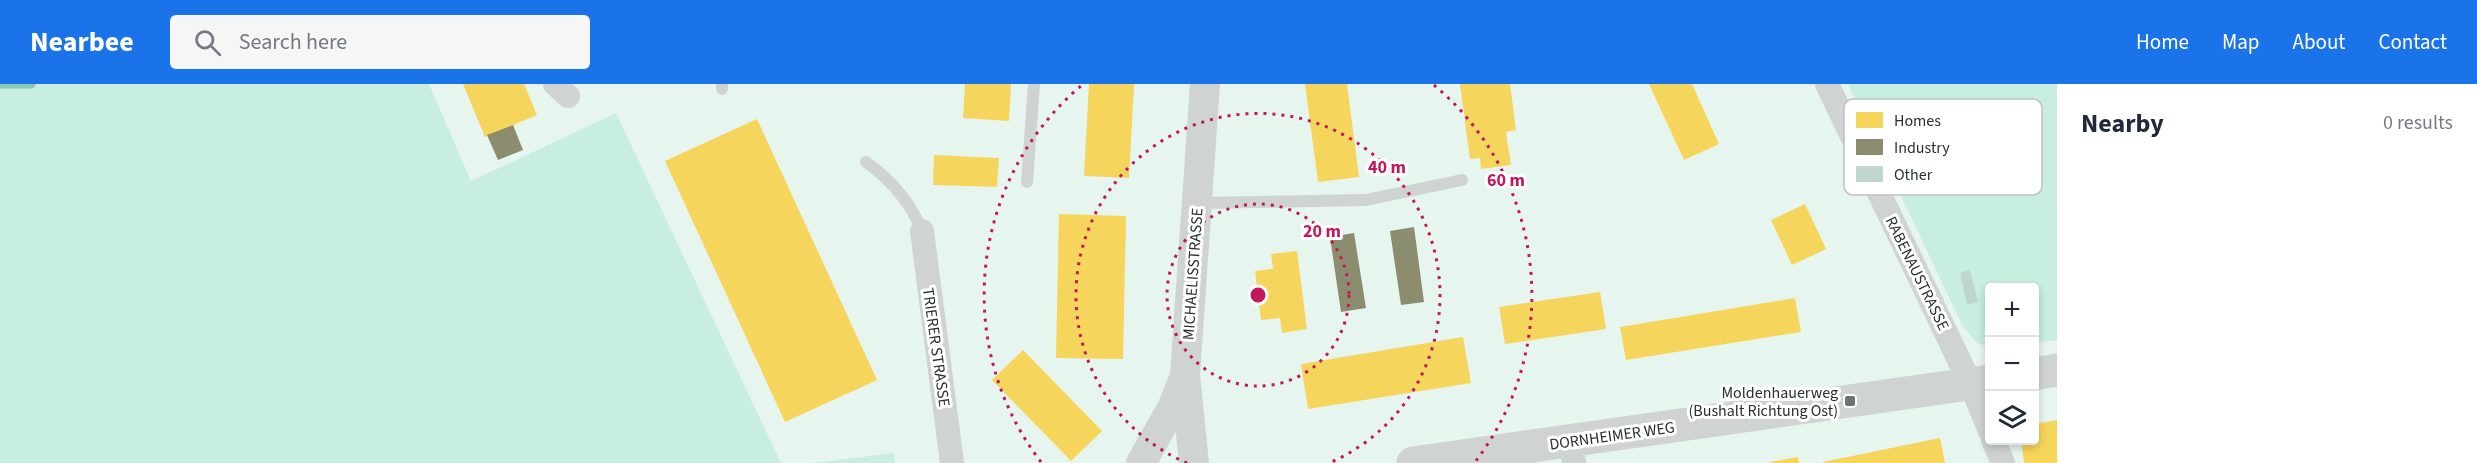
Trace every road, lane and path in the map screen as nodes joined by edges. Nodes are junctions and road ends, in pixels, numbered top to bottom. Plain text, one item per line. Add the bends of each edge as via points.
1 (1034, 84) edge
2 (1205, 84) edge
3 (1827, 84) edge
4 (1844, 117) edge
5 (866, 162) dead end
6 (1462, 180) dead end
7 (1027, 182) dead end
8 (1884, 195) edge
9 (1197, 203) junction
10 (922, 231) joint
11 (2057, 370) edge
12 (2039, 373) edge
13 (1185, 375) junction
14 (1980, 382) edge
15 (1985, 409) edge
16 (1996, 445) edge
17 (1572, 452) edge
18 (952, 463) edge
19 (1141, 463) edge
20 (1194, 463) edge
21 (1413, 463) edge
22 (2003, 463) edge

1 - 7 lane
2 - 9 street, MICHAELISSTRASSE
3 - 4 street, RABENAUSTRASSE
5 - 10 lane via 913,208
6 - 9 lane via 1366,200
8 - 14 street, RABENAUSTRASSE
9 - 13 street, MICHAELISSTRASSE
10 - 18 street, TRIERER STRASSE
11 - 12 main road
13 - 19 street via 1173,408
13 - 20 street, MICHAELISSTRASSE
14 - 15 street, RABENAUSTRASSE
14 - 17 main road, DORNHEIMER WEG
16 - 22 street
17 - 21 main road, DORNHEIMER WEG

